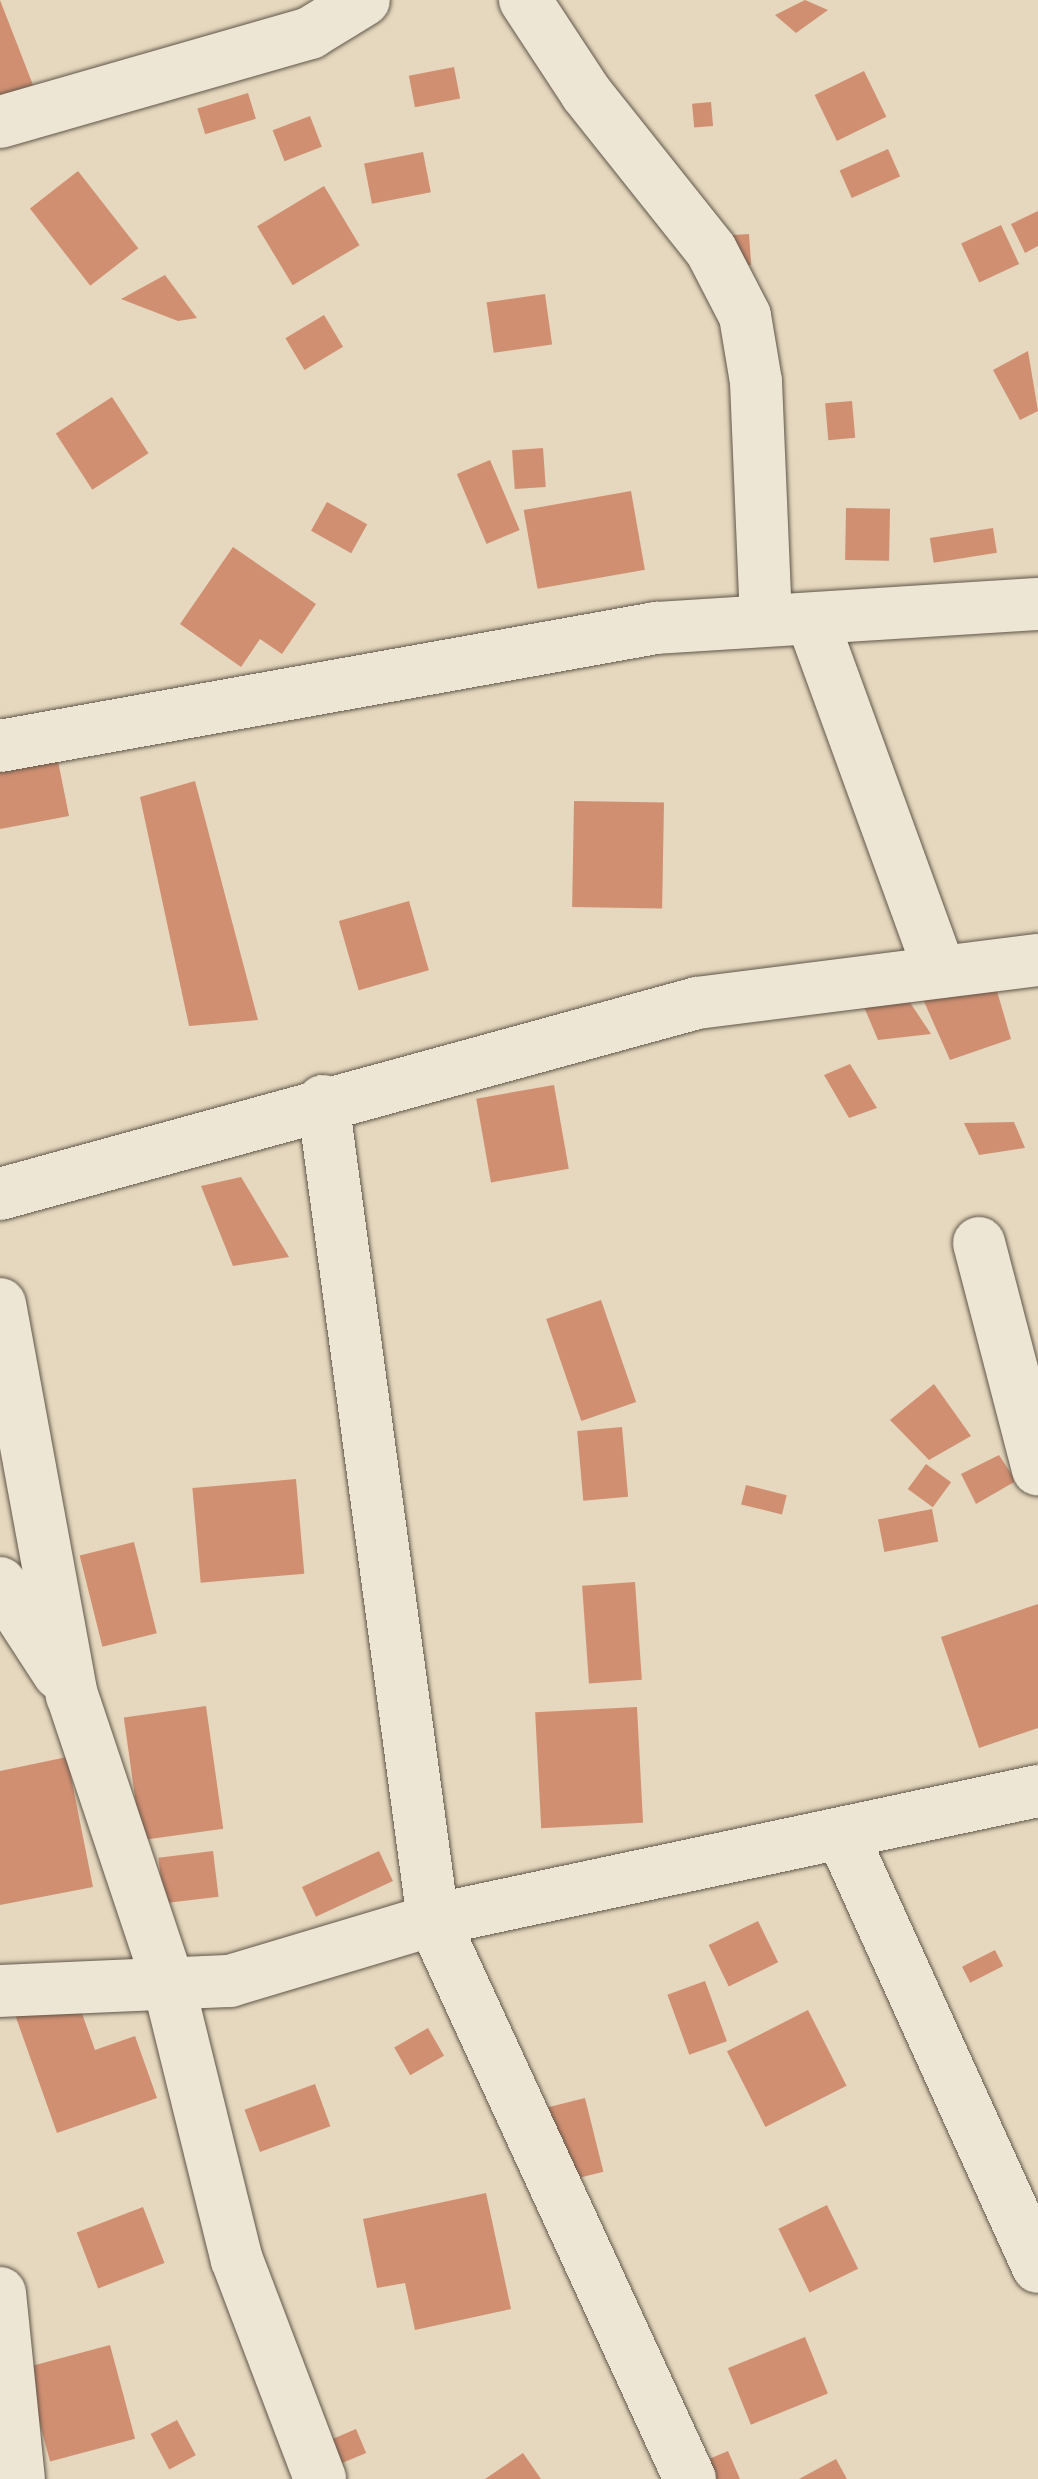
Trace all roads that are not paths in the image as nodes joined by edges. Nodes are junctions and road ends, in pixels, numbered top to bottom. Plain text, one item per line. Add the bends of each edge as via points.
1 (364, 0) edge
2 (526, 0) edge
3 (0, 122) edge
4 (1038, 604) edge
5 (789, 619) junction
6 (0, 746) edge
7 (1038, 960) edge
8 (940, 968) junction
9 (322, 1101) junction
10 (0, 1194) edge
11 (979, 1243) dead end
12 (0, 1304) edge
13 (1038, 1470) edge
14 (0, 1583) edge
15 (72, 1695) junction
16 (1038, 1792) edge
17 (842, 1836) junction
18 (433, 1920) junction
19 (168, 1982) junction
20 (0, 1991) edge
21 (1038, 2267) edge
22 (0, 2294) edge
23 (18, 2479) edge
24 (320, 2479) edge
25 (690, 2479) edge

1 - 3 street via 310,33
2 - 5 street via 586,94 711,250 744,316
4 - 5 street
5 - 6 street via 656,628
5 - 8 street
7 - 8 street
8 - 9 street via 697,1003
9 - 10 street
9 - 18 street
11 - 13 street
12 - 15 street
14 - 15 street
15 - 19 street
16 - 17 street
17 - 18 street
17 - 21 street
18 - 19 street via 230,1981
18 - 25 street
19 - 20 street
19 - 24 street via 237,2260
22 - 23 street

